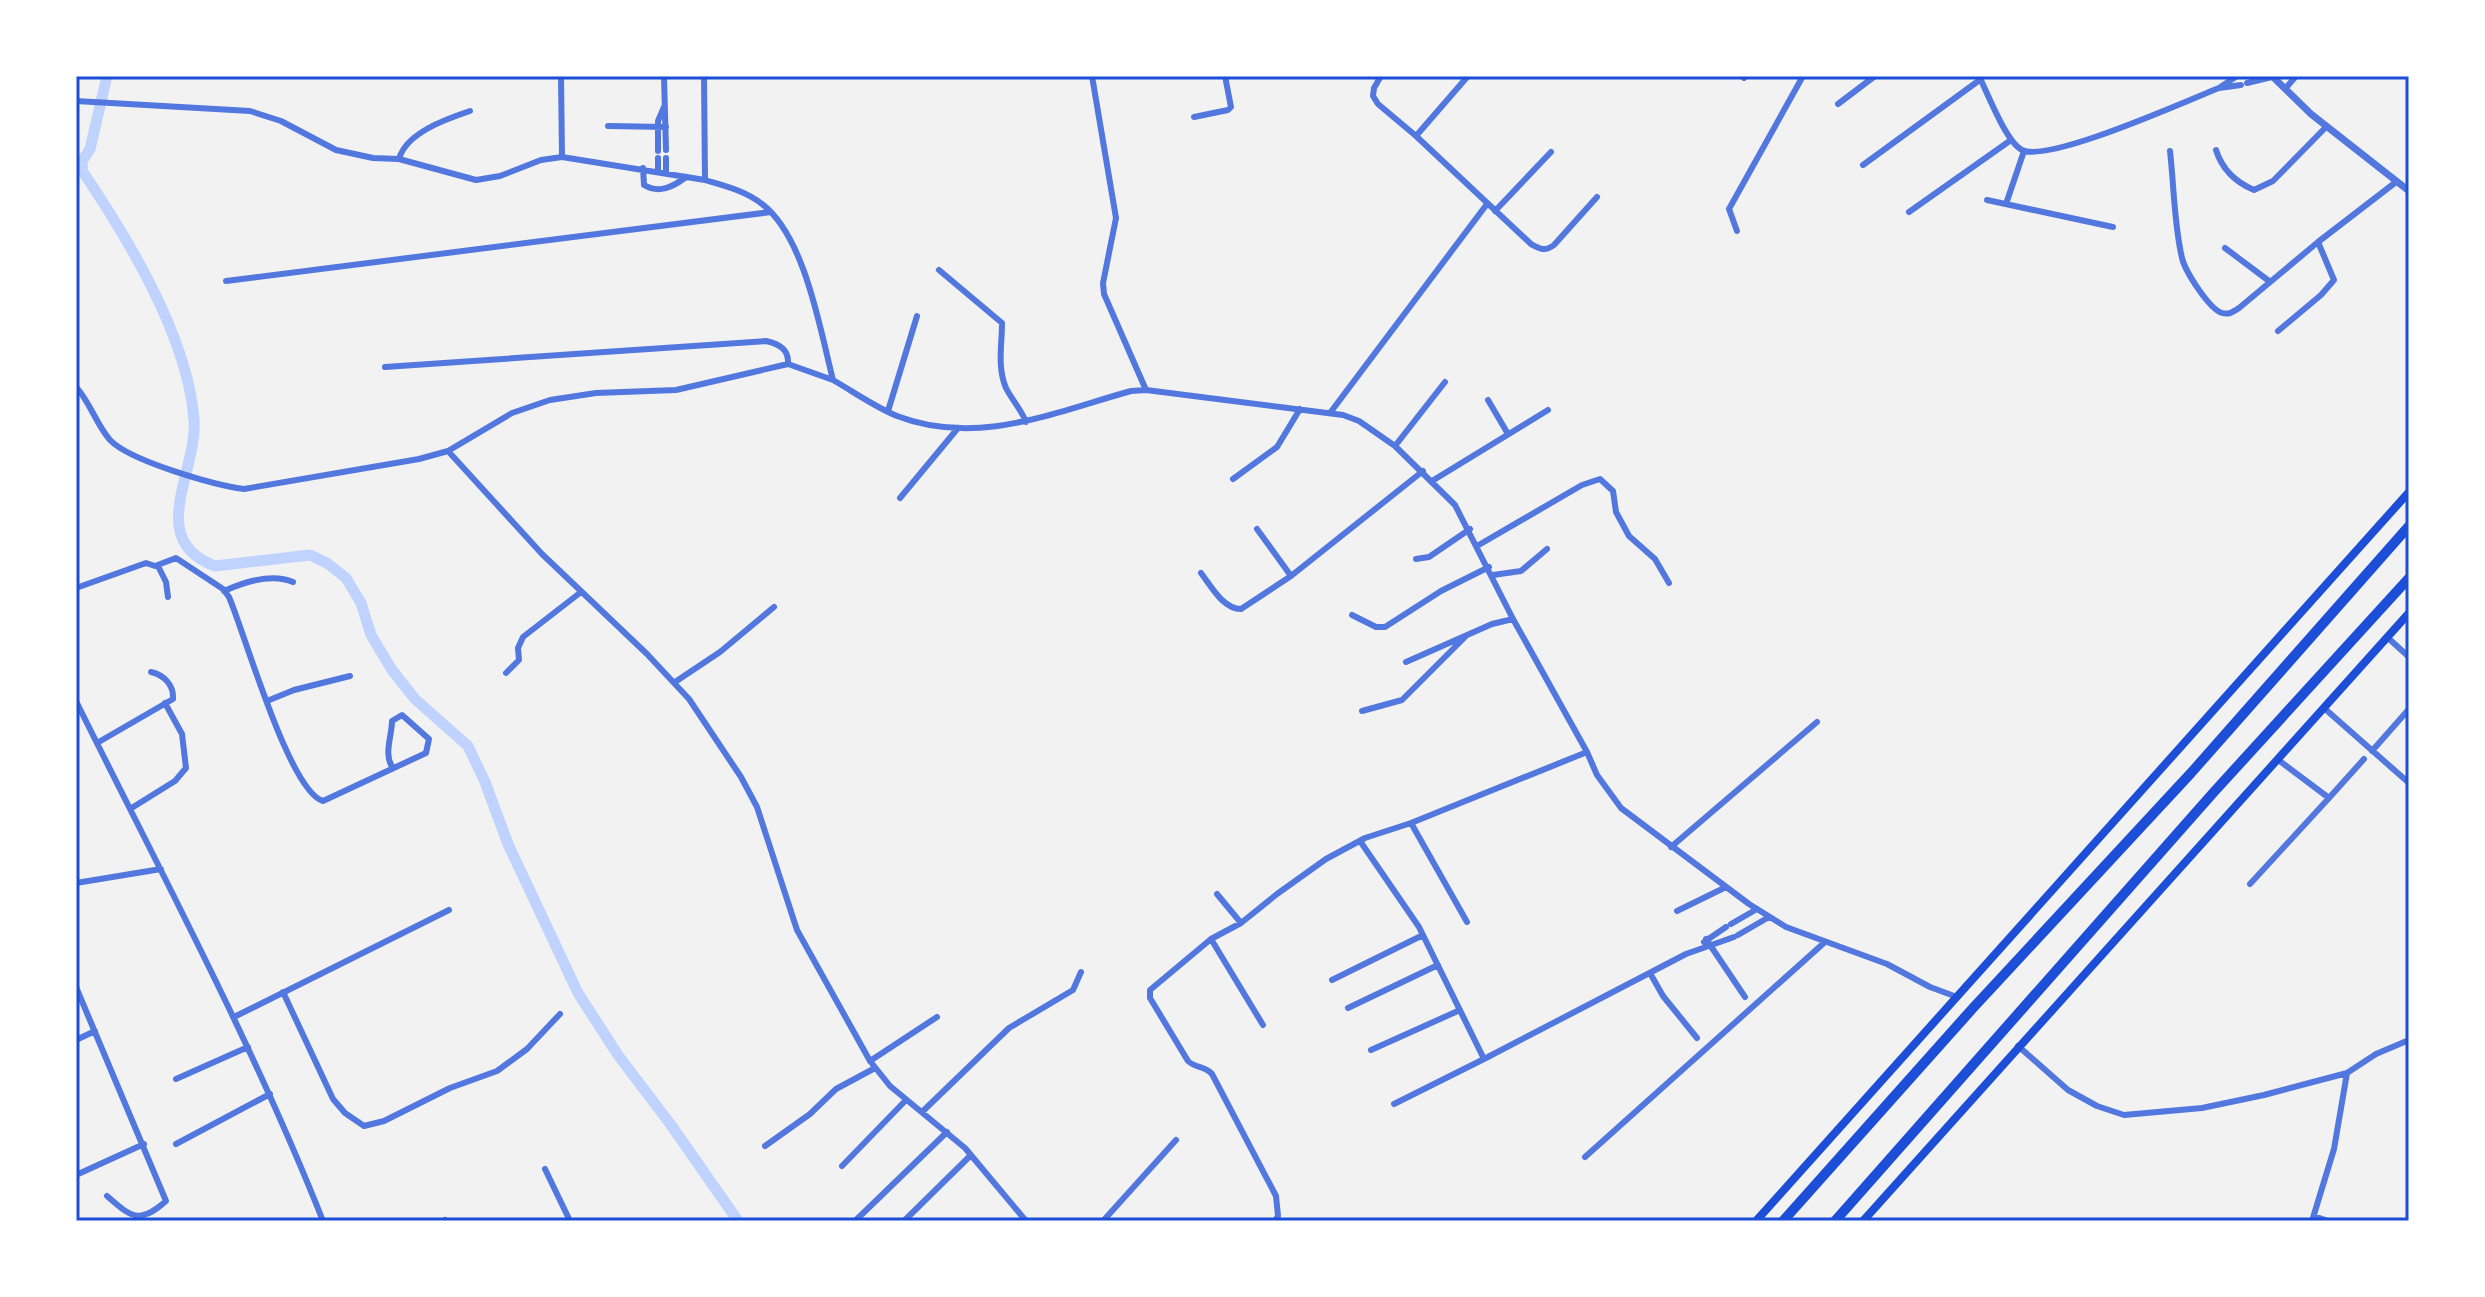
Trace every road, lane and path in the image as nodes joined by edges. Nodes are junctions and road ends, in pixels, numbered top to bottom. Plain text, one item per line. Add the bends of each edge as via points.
1 (561, 76) edge
2 (664, 76) edge
3 (704, 76) edge
4 (1092, 76) edge
5 (1225, 76) edge
6 (1381, 76) edge
7 (1468, 76) edge
8 (1804, 76) edge
9 (1875, 76) edge
10 (2237, 76) edge
11 (2272, 76) edge
12 (2296, 76) edge
13 (1980, 78) edge
14 (1811, 85) dead end
15 (2219, 88) junction
16 (2285, 89) junction
17 (76, 101) edge
18 (1838, 104) dead end
19 (470, 111) dead end
20 (1194, 117) dead end
21 (608, 126) dead end
22 (662, 126) junction
23 (2326, 127) junction
24 (1416, 136) junction
25 (2011, 140) junction
26 (2216, 150) dead end
27 (2024, 151) junction
28 (2170, 151) dead end
29 (1551, 152) dead end
30 (562, 157) junction
31 (399, 159) junction
32 (1863, 165) dead end
33 (643, 168) junction
34 (662, 172) junction
35 (686, 177) junction
36 (705, 180) junction
37 (2396, 182) junction
38 (2409, 191) edge
39 (1597, 197) dead end
40 (1987, 200) dead end
41 (1487, 204) junction
42 (2006, 204) junction
43 (1495, 211) junction
44 (771, 212) junction
45 (1909, 212) dead end
46 (2113, 227) dead end
47 (1737, 231) dead end
48 (2318, 242) junction
49 (2225, 248) dead end
50 (939, 270) dead end
51 (226, 281) dead end
52 (2269, 281) junction
53 (917, 316) dead end
54 (2278, 331) dead end
55 (788, 364) junction
56 (385, 367) dead end
57 (833, 380) junction
58 (1445, 382) dead end
59 (76, 387) edge
60 (1146, 390) junction
61 (1488, 400) dead end
62 (1300, 409) junction
63 (1548, 410) dead end
64 (888, 411) junction
65 (1330, 413) junction
66 (1026, 422) junction
67 (958, 428) junction
68 (1508, 434) junction
69 (1395, 446) junction
70 (448, 451) junction
71 (1423, 471) junction
72 (1233, 479) dead end
73 (1432, 481) junction
74 (2409, 492) edge
75 (900, 498) dead end
76 (2409, 526) edge
77 (1257, 529) dead end
78 (1470, 529) junction
79 (1477, 546) junction
80 (1547, 549) dead end
81 (1416, 559) dead end
82 (158, 566) junction
83 (1489, 567) junction
84 (1201, 573) dead end
85 (1493, 575) junction
86 (1291, 576) junction
87 (2409, 578) edge
88 (293, 582) dead end
89 (1669, 583) dead end
90 (76, 588) edge
91 (224, 591) junction
92 (581, 592) junction
93 (168, 597) dead end
94 (774, 607) dead end
95 (2409, 613) edge
96 (1352, 615) dead end
97 (1513, 619) junction
98 (1465, 637) junction
99 (2387, 637) junction
100 (2409, 657) edge
101 (1406, 662) dead end
102 (151, 672) dead end
103 (506, 673) dead end
104 (350, 676) dead end
105 (675, 682) junction
106 (76, 701) edge
107 (267, 701) junction
108 (165, 703) junction
109 (2324, 708) junction
110 (2409, 709) edge
111 (1362, 711) dead end
112 (1817, 722) dead end
113 (97, 743) junction
114 (2372, 751) junction
115 (1587, 752) junction
116 (2277, 759) junction
117 (2364, 759) dead end
118 (393, 768) junction
119 (2409, 783) edge
120 (2329, 798) junction
121 (130, 809) junction
122 (1411, 823) junction
123 (1360, 841) junction
124 (1671, 847) junction
125 (161, 869) junction
126 (76, 883) edge
127 (2250, 884) dead end
128 (1726, 887) junction
129 (1217, 894) dead end
130 (1757, 909) junction
131 (449, 910) dead end
132 (1677, 911) dead end
133 (1769, 917) junction
134 (1467, 922) dead end
135 (1241, 923) junction
136 (1423, 935) junction
137 (1211, 939) junction
138 (1706, 939) junction
139 (1825, 942) junction
140 (1711, 947) junction
141 (1700, 948) junction
142 (1438, 965) junction
143 (1081, 972) dead end
144 (1650, 973) junction
145 (1332, 980) dead end
146 (76, 987) edge
147 (283, 992) junction
148 (1745, 997) dead end
149 (1957, 997) junction
150 (1348, 1008) dead end
151 (1460, 1010) junction
152 (560, 1014) dead end
153 (234, 1017) junction
154 (937, 1017) dead end
155 (1263, 1025) dead end
156 (95, 1031) junction
157 (1697, 1038) dead end
158 (76, 1040) edge
159 (2409, 1040) edge
160 (2018, 1046) junction
161 (248, 1047) junction
162 (1371, 1050) dead end
163 (1484, 1059) junction
164 (872, 1065) junction
165 (2347, 1073) junction
166 (176, 1079) dead end
167 (270, 1094) junction
168 (906, 1100) junction
169 (1394, 1104) dead end
170 (922, 1112) junction
171 (947, 1132) junction
172 (1176, 1140) dead end
173 (144, 1144) junction
174 (176, 1144) dead end
175 (765, 1146) dead end
176 (971, 1155) junction
177 (1585, 1157) dead end
178 (842, 1166) dead end
179 (545, 1169) dead end
180 (76, 1175) edge
181 (107, 1196) dead end
182 (2313, 1219) edge
183 (323, 1221) edge
184 (570, 1221) edge
185 (855, 1221) edge
186 (904, 1221) edge
187 (1026, 1221) edge
188 (1103, 1221) edge
189 (1275, 1221) edge
190 (1756, 1221) edge
191 (1783, 1221) edge
192 (1835, 1221) edge
193 (1863, 1221) edge
194 (2328, 1221) edge

1 - 30 street
2 - 22 street
3 - 36 street
4 - 60 street via 1116,218 1104,294
5 - 20 street via 1231,107
6 - 24 street via 1373,96
7 - 24 street
8 - 14 street
8 - 47 street via 1729,209
9 - 18 street
10 - 15 street
11 - 15 street
11 - 16 street
12 - 16 street
13 - 25 street
13 - 32 street
15 - 27 street via 2075,144
16 - 23 street
17 - 31 street via 250,111 336,150
19 - 31 street via 416,138
21 - 22 street
22 - 34 street
23 - 26 street via 2273,181 2254,190 2228,173
23 - 37 street
24 - 41 street
25 - 27 street
25 - 45 street
27 - 42 street
28 - 52 street via 2182,260 2212,307 2230,314
29 - 43 street
30 - 31 street via 476,180
30 - 33 street
33 - 34 street
33 - 35 street via 644,185 658,190
34 - 35 street
35 - 36 street
36 - 44 street via 752,197
37 - 38 street
37 - 48 street
39 - 43 street via 1548,250 1531,244
40 - 42 street
41 - 43 street
41 - 65 street
42 - 46 street
44 - 51 street
44 - 57 street via 802,264
48 - 52 street
48 - 54 street via 2334,280
49 - 52 street
50 - 66 street via 1002,323 1003,377
53 - 64 street
55 - 56 street via 785,350 766,341
55 - 57 street
55 - 70 street via 676,390 550,400 512,413
57 - 64 street
58 - 69 street
59 - 70 street via 112,442 126,452 219,486 258,489
60 - 62 street
60 - 66 street
61 - 68 street
62 - 65 street
62 - 72 street via 1277,447
63 - 68 street
64 - 67 street
65 - 69 street via 1359,421
66 - 67 street
67 - 75 street
68 - 73 street
69 - 71 street
70 - 92 street
71 - 73 street
71 - 86 street
73 - 78 street
74 - 149 main road
76 - 191 highway
77 - 86 street
78 - 79 street
78 - 81 street via 1429,557
79 - 83 street
79 - 89 street via 1600,479 1613,491 1616,512 1629,536 1655,559
80 - 85 street via 1521,571
82 - 90 street via 146,563
82 - 91 street via 176,558
82 - 93 street
83 - 85 street
83 - 96 street via 1385,627
84 - 86 street via 1235,609
85 - 97 street
87 - 192 highway
88 - 91 street via 274,578
91 - 107 street
92 - 103 street via 523,637 519,660
92 - 105 street
94 - 105 street
95 - 99 main road
97 - 98 street
97 - 115 street
98 - 101 street
98 - 111 street via 1402,700
99 - 100 street
99 - 109 main road
102 - 108 street via 165,678 173,693
104 - 107 street
105 - 164 street via 757,807 797,930
106 - 113 street
107 - 118 street via 300,778 320,801
108 - 113 street
108 - 121 street via 182,734 186,768
109 - 114 street
109 - 116 main road
110 - 114 street
112 - 124 street
113 - 121 street
114 - 119 street
115 - 122 street
115 - 124 street via 1621,808
116 - 120 street
116 - 160 main road
117 - 120 street
118 - 118 street via 388,743 392,721 402,715 430,742 426,753
120 - 127 street
121 - 125 street
122 - 123 street
122 - 134 street
123 - 135 street
123 - 136 street
124 - 128 street
125 - 126 street
125 - 153 street
128 - 130 street
128 - 132 street
129 - 135 street
130 - 133 street
130 - 138 street
131 - 147 street
133 - 139 street
133 - 140 street
135 - 137 street
136 - 142 street
136 - 145 street
137 - 155 street
137 - 189 street via 1148,994 1188,1061 1212,1074 1276,1196
138 - 140 street
138 - 141 street
139 - 149 street
139 - 177 street
140 - 141 street
140 - 148 street
141 - 144 street
142 - 150 street
142 - 151 street
143 - 170 street via 1073,990 1009,1028
144 - 157 street
144 - 163 street
146 - 156 street
147 - 152 street via 333,1099 364,1126 497,1071
147 - 153 street
149 - 190 main road
151 - 162 street
151 - 163 street
153 - 161 street
154 - 164 street
156 - 158 street
156 - 173 street
159 - 165 street
160 - 165 street via 2068,1090 2124,1115 2227,1103
160 - 193 main road
161 - 166 street
161 - 167 street
163 - 169 street
164 - 168 street
164 - 175 street
165 - 182 street via 2334,1149
167 - 174 street
167 - 183 street
168 - 170 street
168 - 178 street
170 - 171 street
171 - 176 street
171 - 185 street
172 - 188 street
173 - 180 street
173 - 181 street via 166,1201 137,1218
176 - 186 street
176 - 187 street
179 - 184 street
182 - 194 street

